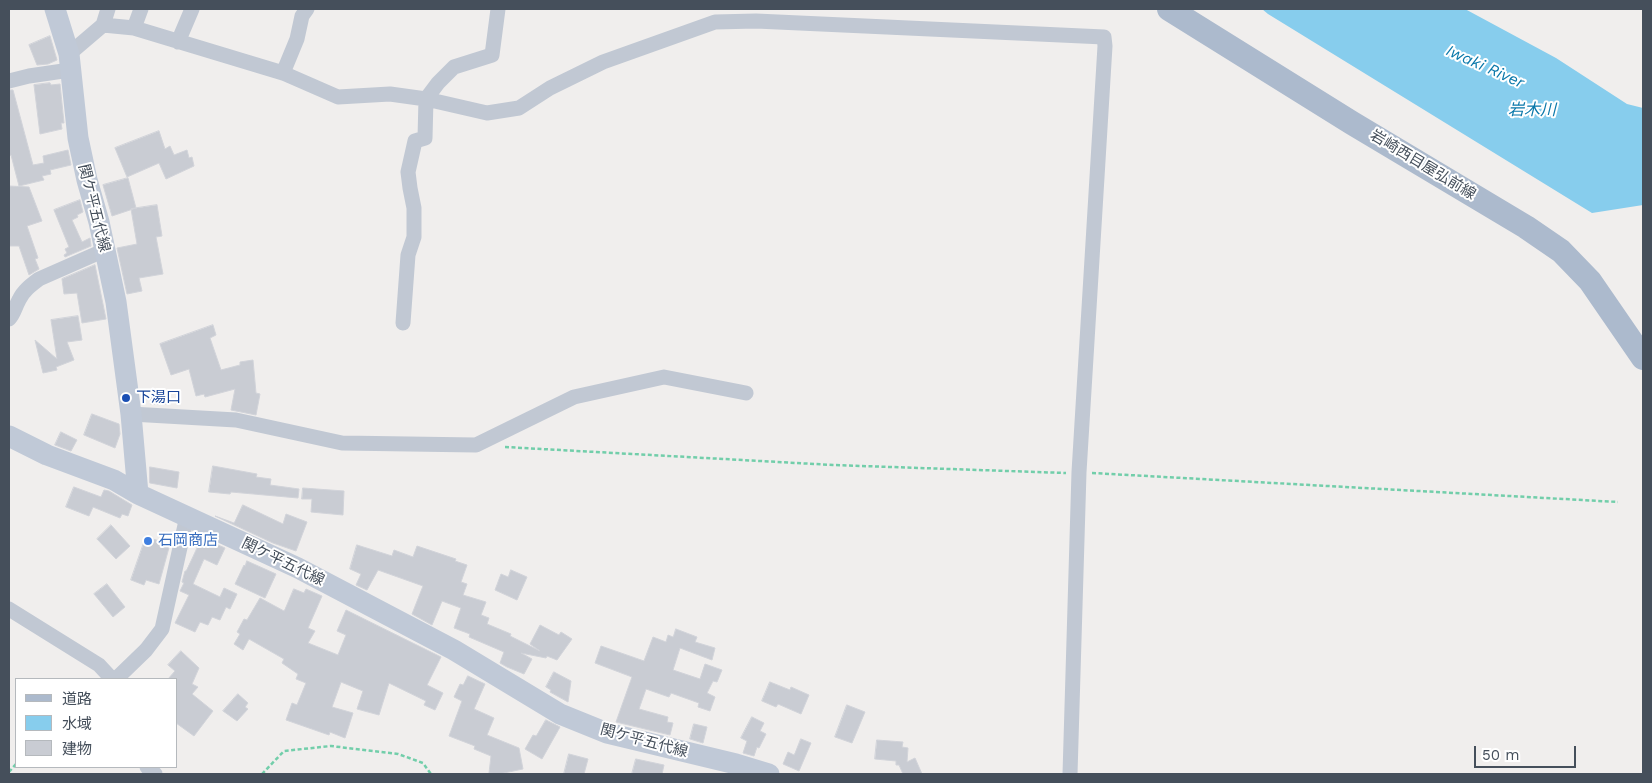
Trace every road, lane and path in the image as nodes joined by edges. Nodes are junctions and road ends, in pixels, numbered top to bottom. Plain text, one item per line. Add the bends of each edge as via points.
1 (55, 9) edge
2 (108, 9) edge
3 (141, 9) edge
4 (192, 9) edge
5 (307, 9) edge
6 (498, 9) edge
7 (1169, 9) edge
8 (103, 25) junction
9 (134, 28) junction
10 (178, 42) junction
11 (69, 62) junction
12 (284, 73) junction
13 (9, 81) edge
14 (426, 100) junction
15 (105, 250) junction
16 (9, 319) edge
17 (403, 323) dead end
18 (1643, 358) edge
19 (746, 393) dead end
20 (131, 414) junction
21 (9, 436) edge
22 (476, 445) junction
23 (1079, 472) junction
24 (138, 494) junction
25 (1618, 502) dead end
26 (187, 516) junction
27 (9, 609) edge
28 (111, 678) edge
29 (117, 678) edge
30 (262, 774) edge
31 (431, 774) edge
32 (768, 774) edge
33 (1070, 774) edge

1 - 11 main road, 関ケ平五代線
2 - 8 street
3 - 9 street
4 - 10 street
5 - 12 street
6 - 14 street via 492,55 454,67
7 - 18 main road, 岩崎西目屋弘前線 via 1561,250 1590,281
8 - 9 street
8 - 11 street
9 - 10 street
10 - 12 street
11 - 13 street
11 - 15 main road, 関ケ平五代線 via 86,180
12 - 14 street via 338,97 390,94
14 - 17 street via 425,138 416,141 408,172 414,208 414,237 408,255
14 - 23 street via 487,113 519,108 550,88 603,62 714,22 756,20 1104,37
15 - 16 street via 34,282 20,298
15 - 20 main road, 関ケ平五代線 via 116,302
19 - 22 street via 664,377 574,397
20 - 22 street via 236,420 342,443
20 - 24 main road, 関ケ平五代線
21 - 24 main road via 47,455 114,480
22 - 23 path via 833,465
23 - 25 path
23 - 33 street
24 - 26 main road, 関ケ平五代線
26 - 29 street via 162,629
26 - 32 main road, 関ケ平五代線 via 298,568 454,650 560,714 606,733
27 - 28 street via 99,665
30 - 31 path via 284,751 331,746 398,754 423,763

